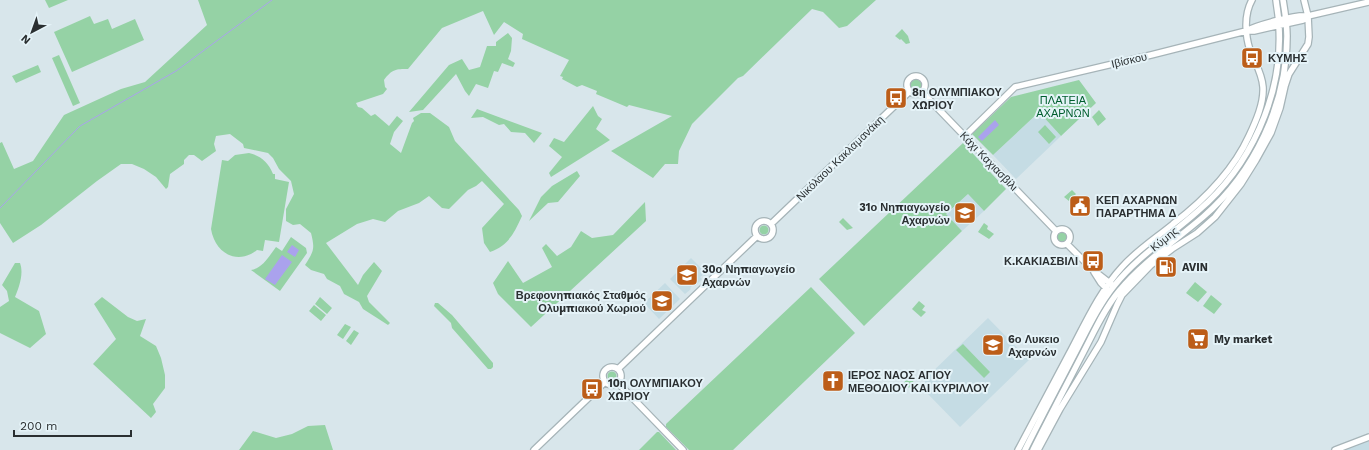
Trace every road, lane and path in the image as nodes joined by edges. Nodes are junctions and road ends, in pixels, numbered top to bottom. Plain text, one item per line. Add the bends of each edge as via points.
1 (1252, 0) edge
2 (1276, 0) edge
3 (1283, 0) edge
4 (1304, 0) edge
5 (1369, 2) edge
6 (1308, 16) junction
7 (1286, 21) junction
8 (1279, 23) junction
9 (1246, 30) junction
10 (910, 91) junction
11 (922, 92) junction
12 (965, 136) junction
13 (771, 224) junction
14 (1056, 231) junction
15 (758, 236) junction
16 (1067, 244) junction
17 (1110, 287) junction
18 (1117, 294) junction
19 (618, 369) junction
20 (605, 382) junction
21 (618, 383) junction
22 (1369, 437) edge
23 (534, 450) edge
24 (682, 450) edge
25 (1018, 450) edge
26 (1025, 450) edge
27 (1032, 450) edge
28 (1038, 450) edge
29 (1335, 450) edge

1 - 9 street
2 - 8 street, Κύμης
3 - 7 street, Κύμης
4 - 6 street
5 - 6 street, Ιβίσκου
6 - 7 street, Ιβίσκου via 1303,20
6 - 28 street via 1308,44 1289,74 1280,108 1256,160 1215,217 1151,265 1122,295 1101,342
7 - 8 street, Ιβίσκου
7 - 18 street, Κύμης via 1286,49 1280,90 1272,118 1256,153 1224,197 1140,269
8 - 9 street, Ιβίσκου via 1254,31
8 - 17 street, Κύμης via 1278,63 1269,103 1258,133 1244,158 1219,192
9 - 12 street, Ιβίσκου via 1015,87
9 - 17 street via 1250,49 1262,76 1263,94 1256,119 1243,148 1204,197 1134,254 1122,267
10 - 11 street via 918,94
10 - 11 street via 909,81 916,76 924,81 925,87
10 - 13 street, Νικόλαου Κακλαμανάκη
11 - 12 street, Κάχι Καχιασβίλι
12 - 14 street, Κάχι Καχιασβίλι
13 - 15 street via 773,232 770,237 765,239
13 - 15 street via 764,221 758,224 755,230
14 - 16 street via 1053,237 1056,243 1061,246
14 - 16 street via 1067,231 1070,239
15 - 19 street
16 - 17 street
17 - 18 street
17 - 25 street via 1088,317
17 - 26 street, Κύμης
18 - 27 street, Κύμης via 1088,343
19 - 20 street via 614,366 606,369 603,374
19 - 21 street via 621,376
20 - 21 street via 612,385
20 - 23 street
21 - 24 street
22 - 29 street

